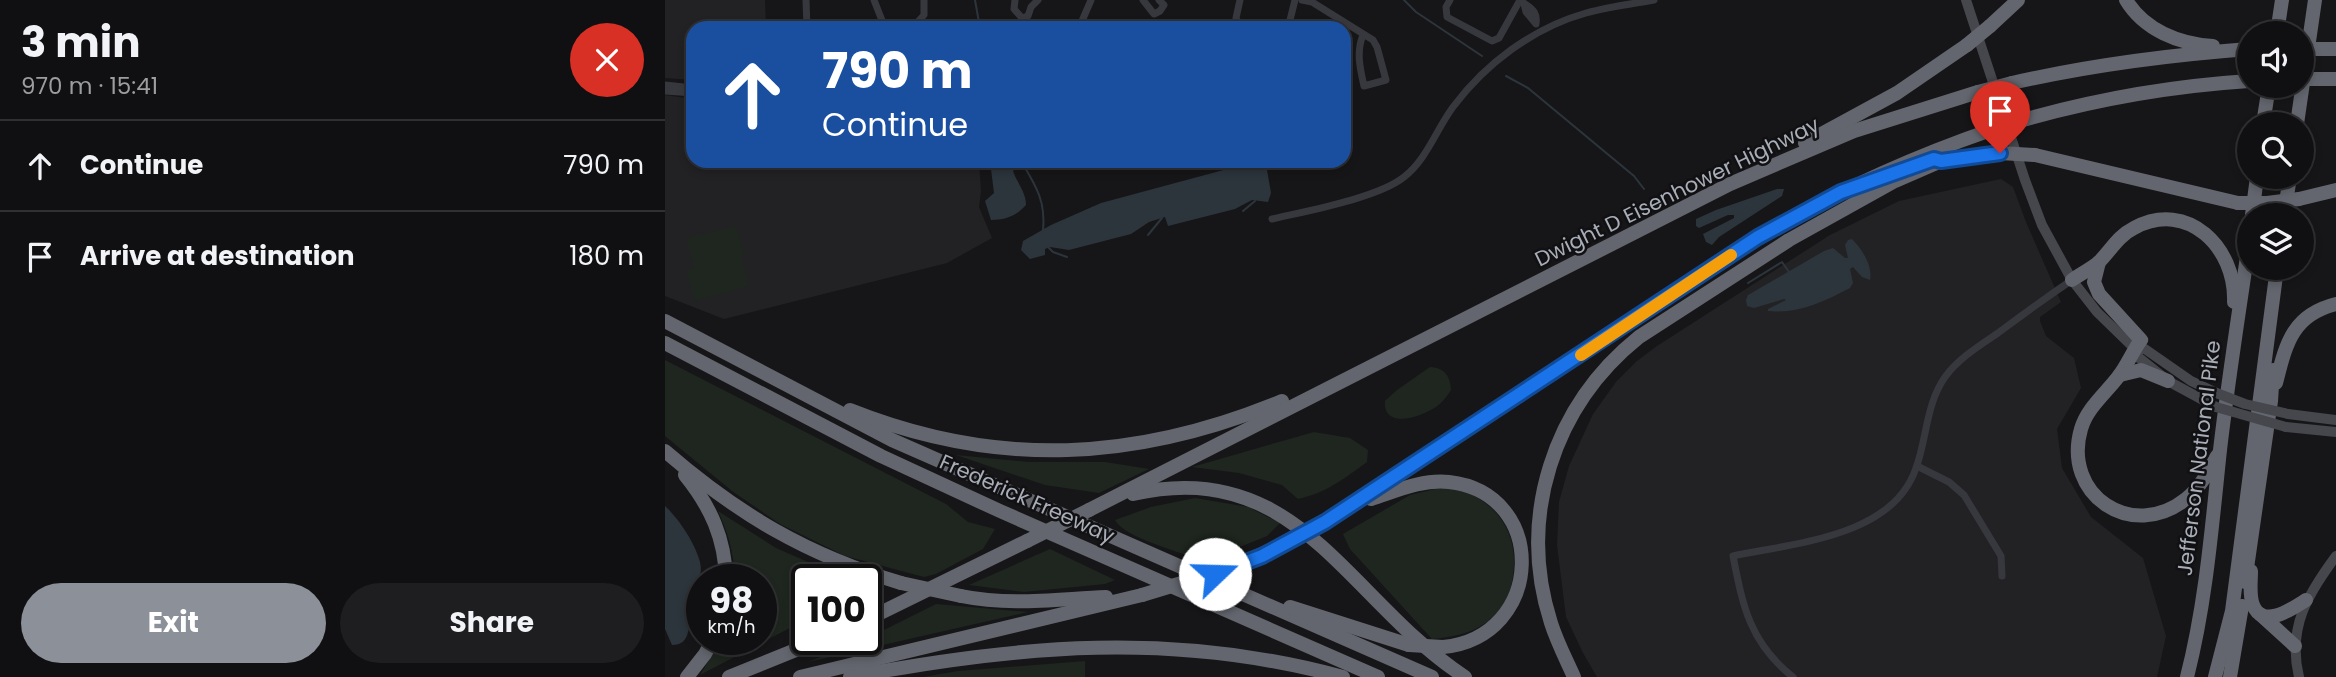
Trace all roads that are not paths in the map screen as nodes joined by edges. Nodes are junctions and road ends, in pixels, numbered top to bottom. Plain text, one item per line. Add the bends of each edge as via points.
1 (806, 0) edge
2 (874, 0) edge
3 (924, 0) edge
4 (1015, 0) edge
5 (1038, 0) edge
6 (1091, 0) edge
7 (1143, 0) edge
8 (1159, 0) edge
9 (1240, 0) edge
10 (1295, 0) edge
11 (1302, 0) edge
12 (1450, 0) edge
13 (1654, 0) edge
14 (1966, 0) edge
15 (2018, 0) edge
16 (2126, 0) edge
17 (2281, 0) edge
18 (2315, 0) edge
19 (1521, 2) edge
20 (807, 21) edge
21 (882, 21) edge
22 (918, 21) edge
23 (1082, 21) edge
24 (1239, 21) edge
25 (1289, 21) edge
26 (1342, 21) edge
27 (2278, 21) edge
28 (1351, 27) edge
29 (1538, 28) junction
30 (1363, 35) junction
31 (2237, 48) edge
32 (2237, 50) edge
33 (2314, 79) edge
34 (2336, 79) edge
35 (2237, 82) edge
36 (665, 85) edge
37 (686, 87) edge
38 (665, 91) edge
39 (686, 92) edge
40 (2299, 112) edge
41 (1941, 161) junction
42 (2336, 182) edge
43 (1730, 184) junction
44 (2336, 190) edge
45 (1841, 192) junction
46 (2306, 197) junction
47 (1272, 219) dead end
48 (2099, 262) junction
49 (2072, 280) junction
50 (2244, 280) edge
51 (2276, 280) edge
52 (2277, 280) edge
53 (2336, 304) edge
54 (665, 321) edge
55 (665, 343) edge
56 (2135, 349) junction
57 (2233, 353) junction
58 (2120, 375) junction
59 (771, 377) junction
60 (1345, 379) junction
61 (2168, 381) junction
62 (2271, 401) junction
63 (2336, 420) edge
64 (2336, 432) edge
65 (2221, 448) junction
66 (665, 452) edge
67 (1917, 466) junction
68 (1353, 505) junction
69 (1089, 510) junction
70 (2250, 544) junction
71 (2336, 556) edge
72 (725, 564) edge
73 (1180, 568) junction
74 (2002, 576) dead end
75 (1142, 595) junction
76 (2306, 600) junction
77 (882, 612) edge
78 (2258, 613) junction
79 (2295, 646) junction
80 (791, 652) edge
81 (704, 655) edge
82 (687, 677) edge
83 (729, 677) edge
84 (800, 677) edge
85 (850, 677) edge
86 (1343, 677) edge
87 (1378, 677) edge
88 (1431, 677) edge
89 (1465, 677) edge
90 (1574, 677) edge
91 (1793, 677) edge
92 (2187, 677) edge
93 (2215, 677) edge
94 (2230, 677) edge
95 (2299, 677) edge

1 - 20 street
2 - 21 street
3 - 22 street via 924,15
4 - 5 street via 1014,9 1022,18
6 - 23 street
7 - 8 street via 1154,13 1164,5
9 - 24 street
10 - 25 street
11 - 26 street
12 - 19 street via 1447,17 1492,41 1499,38
13 - 29 street via 1585,13
14 - 49 main road via 2042,225
15 - 43 highway, bridge via 1927,75
16 - 31 highway via 2146,23 2173,38
17 - 27 highway
18 - 40 highway
19 - 29 street
28 - 30 street
29 - 47 street via 1469,87 1419,162 1402,178 1371,194
30 - 30 street via 1358,57 1364,86 1386,80 1377,47
32 - 43 highway, Dwight D Eisenhower Highway, bridge via 2111,64 1978,92 1854,131
33 - 34 highway
35 - 45 highway, bridge via 2138,94 2057,110 1917,157
36 - 37 street
38 - 39 street
41 - 45 highway via 1934,159
41 - 46 highway, bridge via 2000,153 2035,155 2238,203
41 - 90 highway via 1895,181 1752,263 1639,337 1586,392 1549,466 1537,538 1545,604
42 - 46 highway
43 - 60 highway, Dwight D Eisenhower Highway
44 - 46 highway
45 - 68 highway via 1758,237
48 - 49 highway
48 - 56 highway via 2094,282 2099,294 2141,341
48 - 57 highway via 2123,234 2150,221 2177,221 2201,230 2220,250 2233,280
49 - 56 main road
49 - 67 street via 1967,354 1945,377 1931,405
50 - 57 highway, Jefferson National Pike
51 - 93 highway via 2232,611
52 - 62 highway
53 - 62 highway via 2311,313 2292,333
54 - 59 highway
55 - 87 highway, Frederick Freeway via 893,461
56 - 58 highway
56 - 61 main road via 2138,357
56 - 63 main road, bridge via 2145,349 2191,381 2245,404
57 - 65 highway, Jefferson National Pike
58 - 61 highway via 2141,370
58 - 65 highway via 2090,410 2079,437 2080,470 2101,503 2127,514 2161,513 2187,499
59 - 60 highway via 919,433 986,447 1062,451 1123,447 1183,436
59 - 73 highway, Frederick Freeway via 893,440
60 - 69 highway
61 - 64 main road, bridge via 2216,407 2286,428
62 - 70 highway
65 - 92 highway, Jefferson National Pike
66 - 72 highway via 713,517
66 - 75 highway, bridge via 720,497 766,526 827,557 901,583 1011,603
67 - 74 street via 1964,495 2001,556
67 - 91 street via 1903,491 1882,513 1862,525 1733,556 1752,629 1766,652
68 - 73 highway, bridge via 1424,483 1449,482 1489,497 1511,522 1518,538 1523,563 1513,604 1483,635 1468,642 1443,648 1409,645
68 - 75 highway, bridge via 1291,541 1231,568
69 - 77 highway, bridge
69 - 89 highway via 1129,494 1186,486 1222,490 1257,501 1304,531 1425,648
70 - 78 highway via 2253,606
70 - 94 highway
71 - 76 main road
73 - 88 highway, Frederick Freeway
75 - 84 highway
76 - 78 highway via 2275,617
76 - 79 main road
78 - 79 highway
79 - 95 main road
80 - 83 highway
81 - 82 highway
85 - 86 highway via 1000,653 1111,646 1223,652

